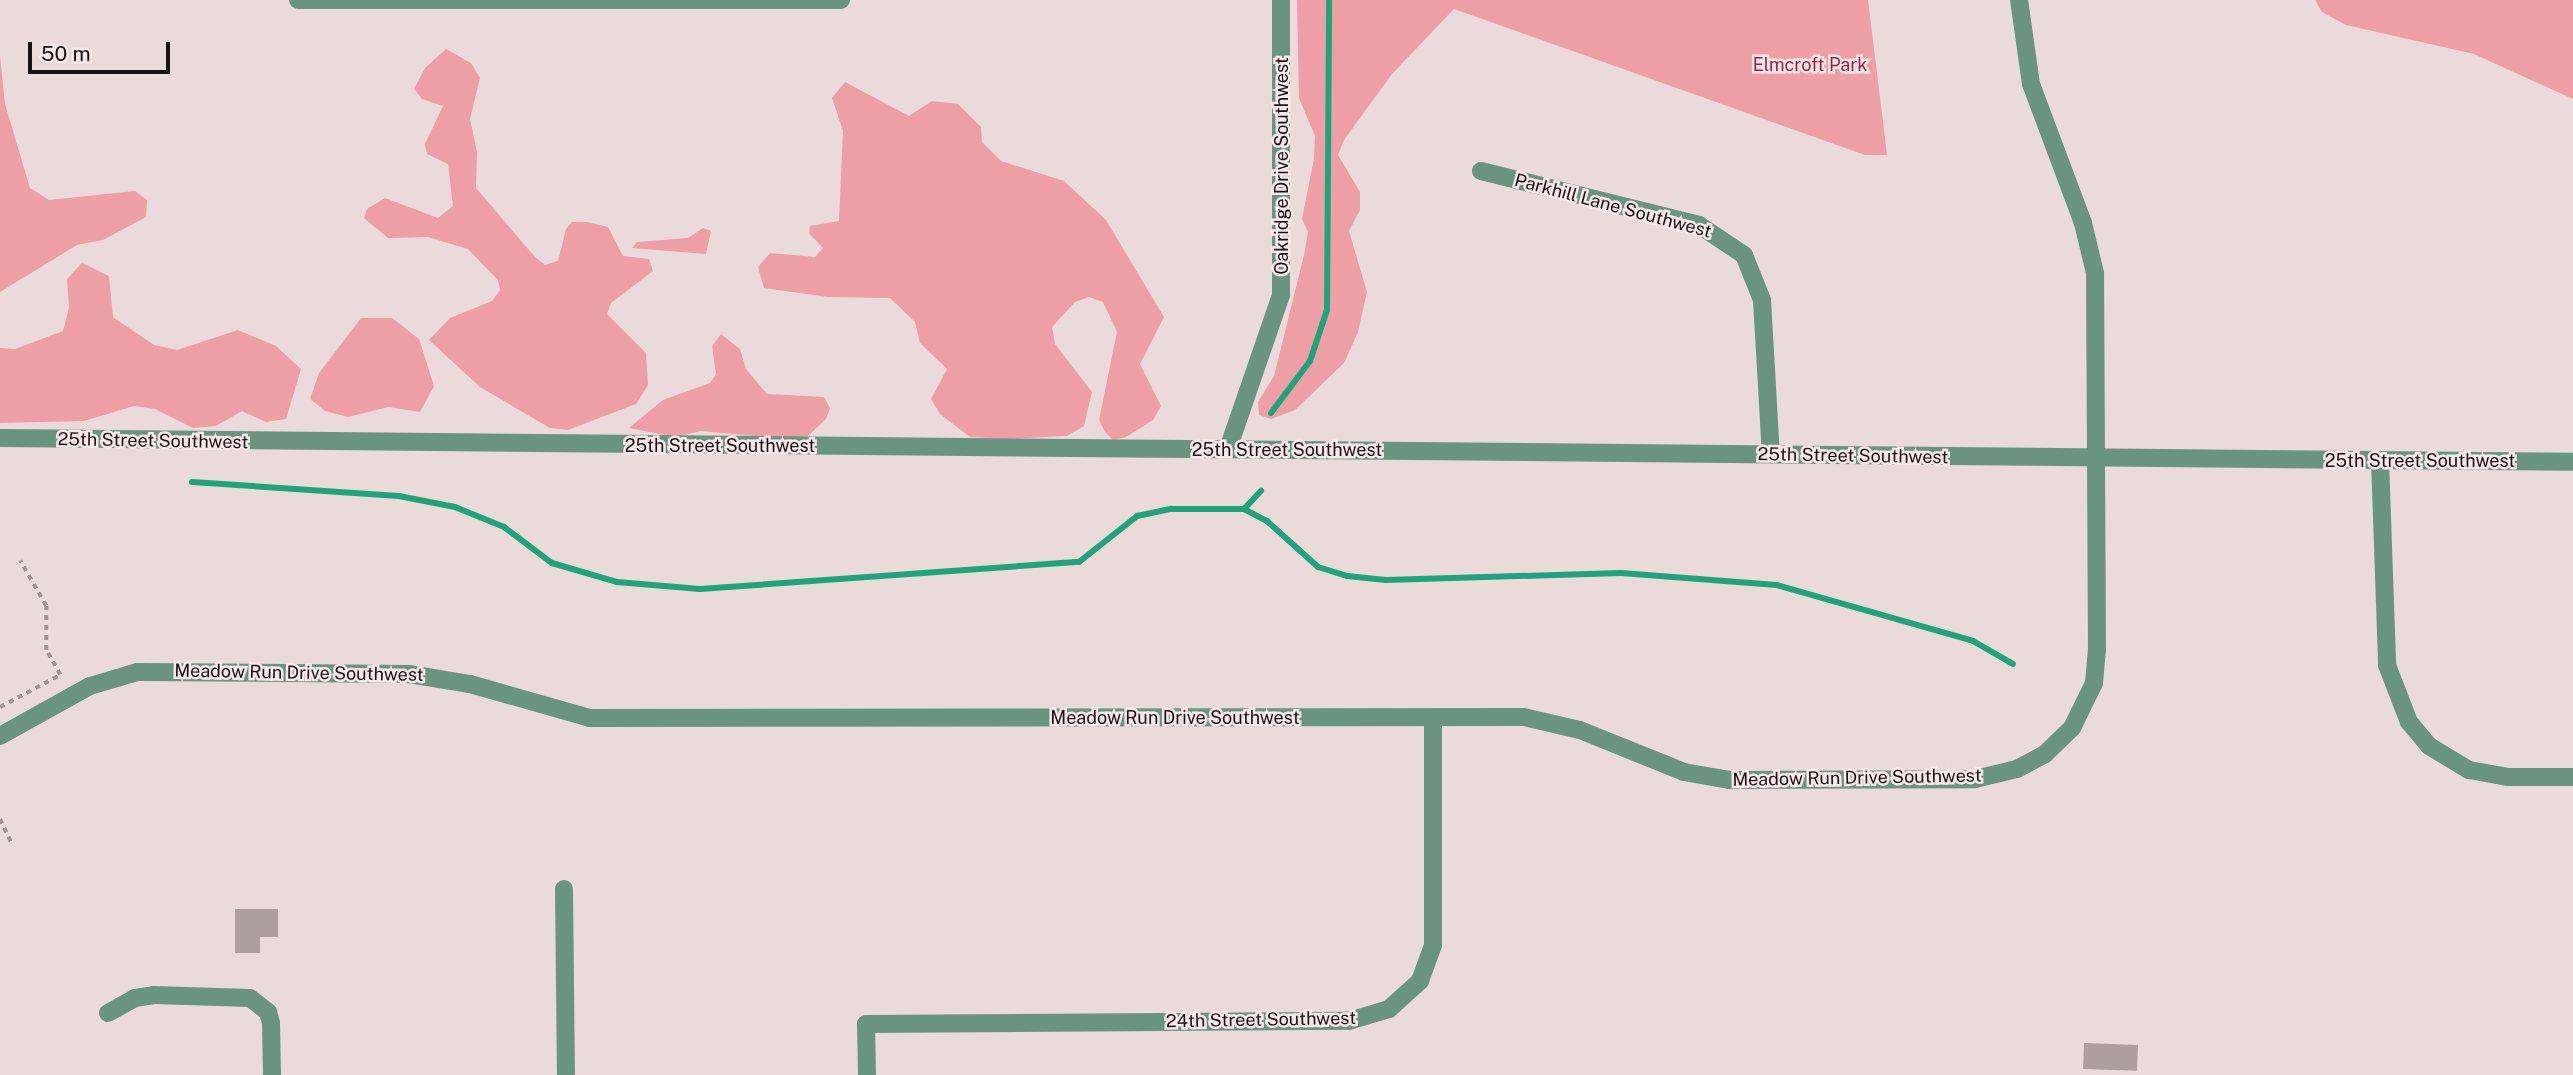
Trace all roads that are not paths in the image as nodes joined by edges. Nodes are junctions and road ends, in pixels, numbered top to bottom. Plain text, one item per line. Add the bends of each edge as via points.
1 (298, 0) edge
2 (841, 0) edge
3 (1281, 0) edge
4 (2019, 0) edge
5 (1481, 171) dead end
6 (0, 438) edge
7 (1228, 449) junction
8 (1771, 454) junction
9 (2094, 460) junction
10 (2380, 460) junction
11 (2573, 462) edge
12 (1433, 719) junction
13 (0, 736) edge
14 (2573, 777) edge
15 (564, 889) dead end
16 (108, 1013) dead end
17 (272, 1075) edge
18 (566, 1075) edge
19 (867, 1075) edge

1 - 2 street
3 - 7 street, Oakridge Drive Southwest via 1283,282 1268,342
4 - 9 street, Meadow Run Drive Southwest via 2031,84 2083,223 2095,273
5 - 8 street, Parkhill Lane Southwest via 1699,225 1744,255 1762,300
6 - 7 street, 25th Street Southwest
7 - 8 street, 25th Street Southwest
8 - 9 street, 25th Street Southwest
9 - 10 street, 25th Street Southwest
9 - 12 street, Meadow Run Drive Southwest via 2094,683 2060,742 2017,769 1975,779 1731,780 1684,772 1550,721
10 - 11 street, 25th Street Southwest
10 - 14 street via 2388,665 2395,697 2409,722 2429,746 2469,770 2507,777
12 - 13 street, Meadow Run Drive Southwest via 590,718 419,675 158,670 125,674 90,686
12 - 19 street, 24th Street Southwest via 1433,945 1420,982 1388,1009 1349,1021 866,1024
15 - 18 street
16 - 17 street via 135,998 154,995 250,998 271,1023

